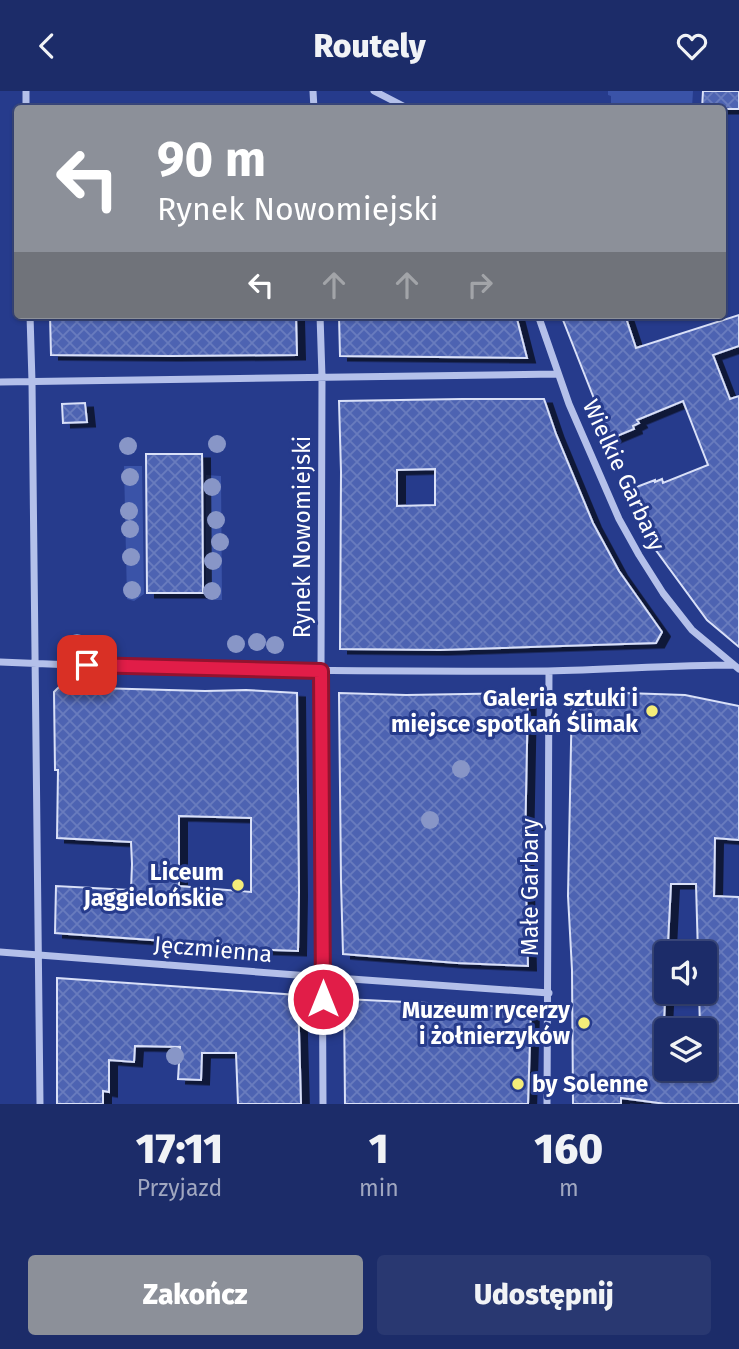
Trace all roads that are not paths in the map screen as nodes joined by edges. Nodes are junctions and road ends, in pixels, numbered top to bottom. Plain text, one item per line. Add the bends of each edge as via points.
1 (374, 91) edge
2 (401, 105) edge
3 (30, 319) edge
4 (320, 319) edge
5 (539, 319) edge
6 (557, 374) junction
7 (322, 377) junction
8 (32, 381) junction
9 (0, 382) edge
10 (0, 662) edge
11 (35, 664) junction
12 (736, 667) edge
13 (321, 671) junction
14 (549, 671) junction
15 (0, 952) edge
16 (38, 954) junction
17 (323, 977) junction
18 (549, 993) junction
19 (40, 1104) edge
20 (323, 1104) edge
21 (547, 1104) edge

1 - 2 street
3 - 8 street
4 - 7 street, Rynek Nowomiejski
5 - 6 street, Wielkie Garbary
6 - 7 street
6 - 12 street, Wielkie Garbary via 639,555 692,630
7 - 8 street
7 - 13 street, Rynek Nowomiejski
8 - 9 street
8 - 11 street
10 - 11 street, Rynek Nowomiejski
11 - 13 street, Rynek Nowomiejski
11 - 16 street
12 - 14 street
13 - 14 street
13 - 17 street
14 - 18 street, Małe Garbary
15 - 16 street, Jęczmienna
16 - 17 street, Jęczmienna
16 - 19 street
17 - 18 street, Jęczmienna
17 - 20 street
18 - 21 street, Małe Garbary

